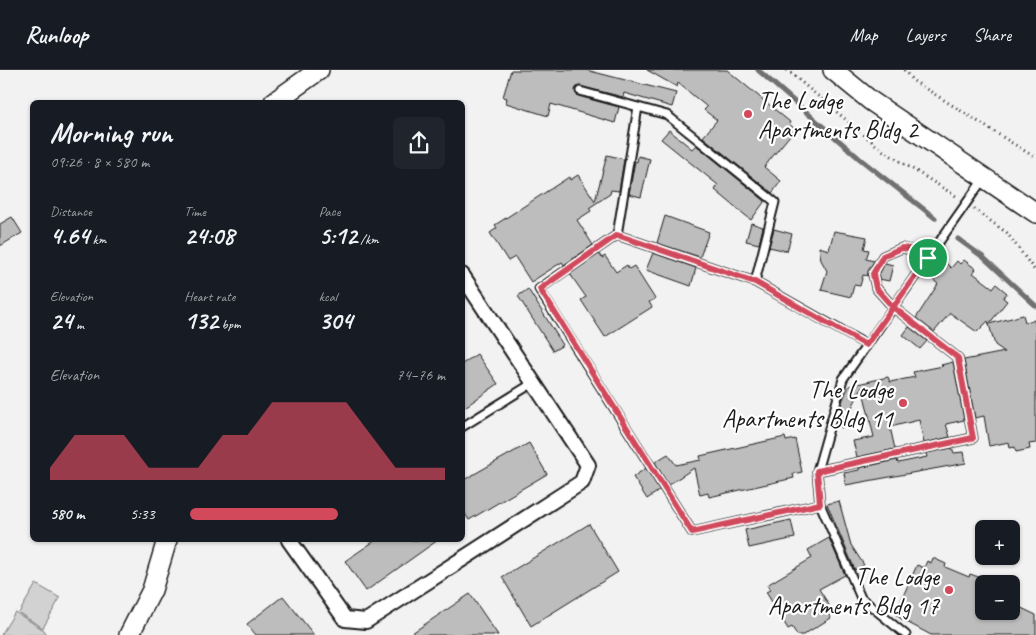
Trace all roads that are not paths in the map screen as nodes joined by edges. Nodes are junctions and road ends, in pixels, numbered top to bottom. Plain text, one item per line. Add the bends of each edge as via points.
1 (319, 70) edge
2 (833, 70) edge
3 (580, 91) dead end
4 (277, 100) edge
5 (638, 107) junction
6 (984, 178) junction
7 (1036, 213) edge
8 (617, 235) junction
9 (928, 258) junction
10 (465, 280) edge
11 (755, 282) junction
12 (893, 307) junction
13 (866, 345) junction
14 (533, 383) junction
15 (465, 425) edge
16 (817, 471) junction
17 (820, 504) junction
18 (166, 542) edge
19 (290, 542) edge
20 (129, 635) edge
21 (906, 635) edge

1 - 4 main road
2 - 6 main road via 871,101
3 - 5 lane
5 - 8 lane
5 - 11 lane via 667,115 775,202
6 - 7 main road
6 - 9 lane
8 - 11 lane
8 - 17 lane via 540,289 692,532
9 - 12 lane
9 - 12 lane via 915,250 902,248 883,256 873,274 876,288
10 - 14 street
11 - 13 lane
12 - 13 lane
12 - 16 lane via 958,358 973,438
13 - 16 lane via 843,379
14 - 15 lane
14 - 19 street via 588,465 582,482 366,621 345,619
16 - 17 lane
17 - 21 lane via 862,598
18 - 20 main road via 152,590

